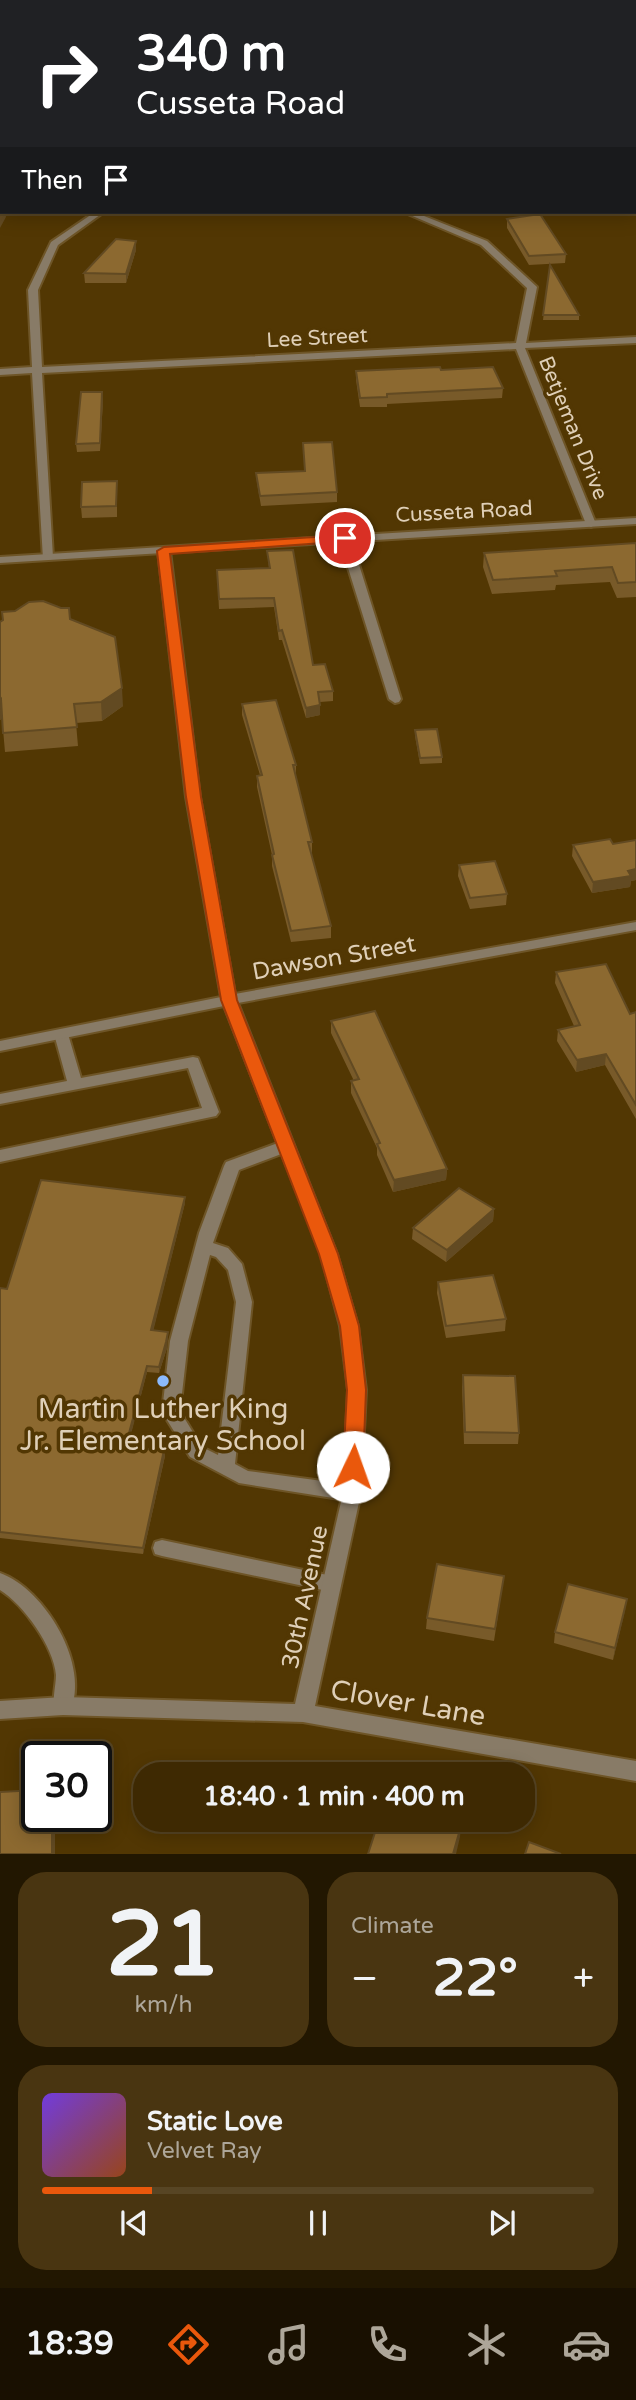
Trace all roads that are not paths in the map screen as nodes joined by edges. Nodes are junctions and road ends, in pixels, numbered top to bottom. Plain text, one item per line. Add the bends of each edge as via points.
1 (97, 214) edge
2 (412, 214) edge
3 (636, 341) edge
4 (520, 348) junction
5 (35, 370) junction
6 (0, 372) edge
7 (636, 521) edge
8 (591, 524) junction
9 (345, 538) junction
10 (164, 551) junction
11 (47, 557) junction
12 (0, 560) edge
13 (395, 699) dead end
14 (636, 926) edge
15 (229, 1000) junction
16 (61, 1034) junction
17 (0, 1046) edge
18 (75, 1083) junction
19 (0, 1099) edge
20 (286, 1146) junction
21 (0, 1156) edge
22 (203, 1247) junction
23 (225, 1468) junction
24 (352, 1493) junction
25 (162, 1548) dead end
26 (0, 1581) edge
27 (332, 1584) junction
28 (63, 1706) junction
29 (0, 1710) edge
30 (303, 1713) junction
31 (636, 1771) edge

1 - 5 street via 54,244 42,267 33,290
2 - 4 street, Betjeman Drive via 484,243 532,287
3 - 4 street, Lee Street
4 - 5 street, Lee Street
4 - 8 street, Betjeman Drive
5 - 6 street, Lee Street
5 - 11 street
7 - 8 street, Cusseta Road
8 - 9 street, Cusseta Road
9 - 10 street, Cusseta Road
9 - 13 street
10 - 11 street, Cusseta Road
10 - 15 street, 30th Avenue via 193,797
11 - 12 street, Cusseta Road
14 - 15 street, Dawson Street
15 - 16 street, Dawson Street
15 - 20 street, 30th Avenue
16 - 17 street, Dawson Street
16 - 18 street
18 - 19 street
18 - 21 street via 193,1062 211,1112
20 - 22 street via 232,1166
20 - 24 street, 30th Avenue via 328,1254 349,1326 356,1390
22 - 23 street via 222,1252 236,1268 244,1302
22 - 23 street via 177,1355 171,1412 196,1452
23 - 24 street via 245,1478
24 - 27 street, 30th Avenue
25 - 27 street
26 - 28 street via 10,1584 46,1625 64,1663
27 - 30 street, 30th Avenue
28 - 29 street, Clover Lane
28 - 30 street, Clover Lane
30 - 31 street, Clover Lane

